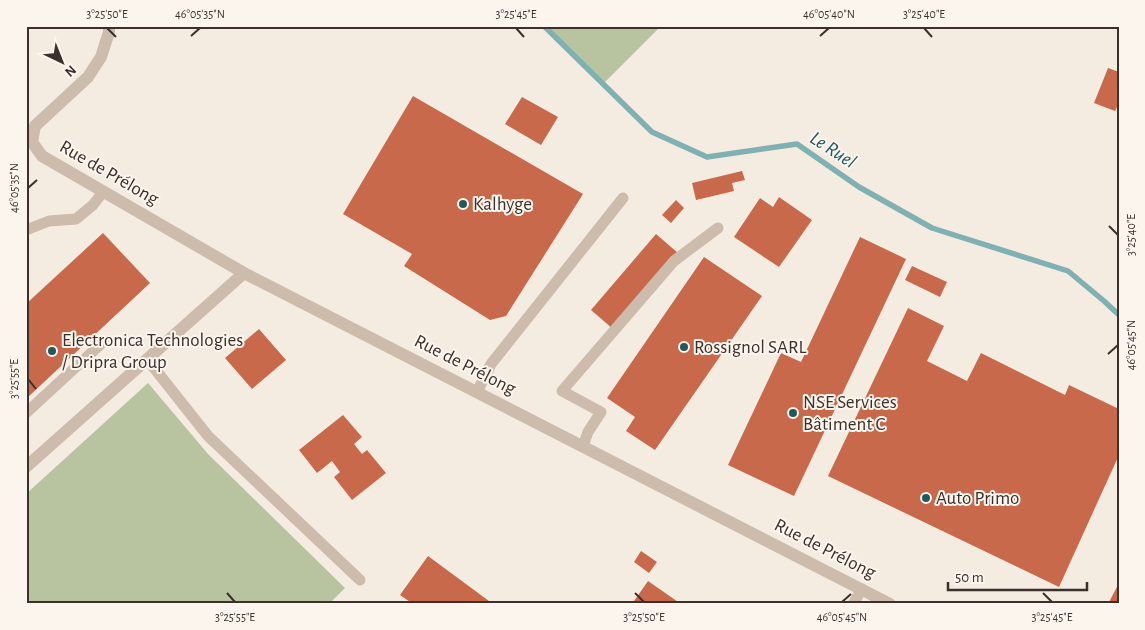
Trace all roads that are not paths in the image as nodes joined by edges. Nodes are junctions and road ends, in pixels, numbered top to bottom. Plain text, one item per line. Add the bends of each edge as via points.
1 (109, 26) edge
2 (103, 192) junction
3 (623, 198) dead end
4 (718, 228) dead end
5 (26, 230) edge
6 (244, 273) junction
7 (103, 342) dead end
8 (147, 360) junction
9 (477, 392) junction
10 (26, 413) edge
11 (583, 446) junction
12 (28, 462) edge
13 (360, 580) dead end
14 (862, 589) junction
15 (853, 604) edge
16 (890, 604) edge

1 - 2 street, Rue de Prélong via 101,56 88,77 35,126 32,142 42,156
2 - 5 lane via 94,205 76,219 48,221
2 - 6 street, Rue de Prélong
3 - 9 lane via 491,364
4 - 11 lane via 674,261 562,391 602,412
6 - 8 street
6 - 9 street, Rue de Prélong
7 - 10 lane
8 - 12 street
8 - 13 lane via 208,436
9 - 11 street, Rue de Prélong
11 - 14 street, Rue de Prélong
14 - 15 lane
14 - 16 street, Rue de Prélong

